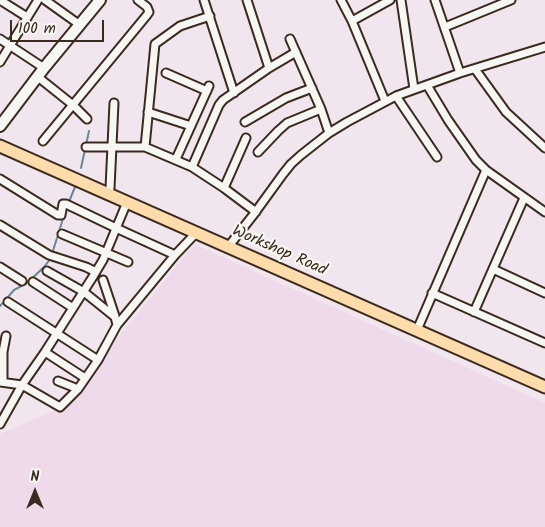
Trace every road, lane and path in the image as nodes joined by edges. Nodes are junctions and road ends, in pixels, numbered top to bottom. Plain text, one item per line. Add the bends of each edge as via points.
1 (0, 0) edge
2 (38, 0) edge
3 (45, 0) edge
4 (100, 0) edge
5 (138, 0) edge
6 (204, 0) edge
7 (247, 0) edge
8 (341, 0) edge
9 (390, 0) edge
10 (401, 0) edge
11 (435, 0) edge
12 (511, 0) edge
13 (210, 16) junction
14 (27, 17) junction
15 (352, 21) junction
16 (80, 25) junction
17 (445, 27) junction
18 (0, 39) edge
19 (290, 39) dead end
20 (10, 45) junction
21 (545, 47) edge
22 (296, 52) junction
23 (0, 62) edge
24 (269, 68) junction
25 (474, 69) junction
26 (41, 72) junction
27 (166, 73) dead end
28 (460, 73) junction
29 (427, 85) junction
30 (312, 88) junction
31 (414, 89) junction
32 (234, 93) junction
33 (396, 96) junction
34 (385, 101) junction
35 (114, 103) dead end
36 (73, 105) junction
37 (321, 109) junction
38 (148, 112) junction
39 (87, 119) dead end
40 (245, 122) dead end
41 (0, 126) edge
42 (191, 126) junction
43 (329, 133) junction
44 (246, 138) dead end
45 (0, 139) edge
46 (43, 141) dead end
47 (0, 146) edge
48 (112, 146) junction
49 (86, 147) dead end
50 (145, 147) junction
51 (545, 148) edge
52 (258, 152) dead end
53 (437, 157) dead end
54 (176, 159) junction
55 (192, 167) junction
56 (486, 170) junction
57 (0, 178) edge
58 (110, 188) junction
59 (224, 188) junction
60 (524, 198) junction
61 (127, 202) junction
62 (256, 212) junction
63 (545, 212) edge
64 (0, 225) edge
65 (116, 228) junction
66 (196, 233) junction
67 (62, 234) dead end
68 (230, 244) junction
69 (106, 252) junction
70 (175, 255) junction
71 (128, 262) dead end
72 (0, 267) edge
73 (493, 269) junction
74 (47, 271) dead end
75 (96, 272) junction
76 (103, 280) dead end
77 (22, 281) dead end
78 (32, 282) dead end
79 (84, 292) junction
80 (432, 293) junction
81 (545, 293) edge
82 (8, 302) dead end
83 (73, 308) junction
84 (474, 312) junction
85 (115, 317) junction
86 (117, 325) junction
87 (418, 327) junction
88 (58, 333) junction
89 (6, 336) dead end
90 (545, 342) edge
91 (2, 349) edge
92 (45, 352) junction
93 (98, 360) junction
94 (85, 378) junction
95 (545, 379) edge
96 (58, 381) dead end
97 (1, 382) edge
98 (22, 385) junction
99 (545, 387) edge
100 (78, 389) junction
101 (0, 424) edge

1 - 14 street
2 - 14 street
3 - 16 street
4 - 16 main road
5 - 36 street via 147,7 148,14
6 - 13 street
7 - 24 street
8 - 15 street
9 - 15 street
10 - 31 street
11 - 17 street
12 - 17 street
13 - 32 street
13 - 38 street via 180,26 155,44
14 - 20 street
15 - 34 street
16 - 26 main road
17 - 28 street
18 - 20 street
19 - 22 street
20 - 23 street
20 - 26 street
21 - 25 street
22 - 24 street
22 - 30 street
24 - 32 street
25 - 28 street
25 - 51 street via 506,112
26 - 36 street
26 - 41 main road
27 - 42 street via 208,88
28 - 29 street
29 - 31 street
29 - 56 street via 468,149
30 - 37 street
30 - 40 street via 286,98
31 - 33 street
32 - 55 street via 219,105
33 - 34 street
33 - 53 street
34 - 43 street
35 - 48 street
36 - 39 street
36 - 46 street
37 - 43 street
37 - 52 street via 286,123
38 - 42 street
38 - 50 street
42 - 54 street
43 - 62 street via 291,164
44 - 59 street
45 - 58 main road, Workshop Road
47 - 61 main road, Workshop Road
48 - 49 street
48 - 50 street
48 - 58 street
50 - 54 street
54 - 55 street
55 - 59 street
56 - 60 street
56 - 80 street
57 - 65 street via 58,215 61,215 63,205 68,205
58 - 68 main road, Workshop Road
59 - 62 street
60 - 63 street
60 - 73 street
61 - 65 street
61 - 66 main road, Workshop Road
62 - 68 street
64 - 75 street via 51,256
65 - 69 street
65 - 70 street
66 - 68 main road, Workshop Road
66 - 70 street
67 - 69 street
68 - 87 main road, Workshop Road
69 - 71 street
69 - 75 street
70 - 86 street
72 - 77 street
73 - 81 street
73 - 84 street
74 - 79 street
75 - 79 street
76 - 85 street
78 - 83 street
79 - 83 street
79 - 85 street
80 - 84 street
80 - 87 street
82 - 88 street
83 - 88 street
84 - 90 street
85 - 86 street
86 - 93 street
87 - 95 main road, Workshop Road
87 - 99 main road, Workshop Road
88 - 92 street
88 - 93 street
89 - 91 street
91 - 97 street
92 - 94 street
92 - 98 street
93 - 94 street
94 - 100 street
96 - 100 street
97 - 98 street
98 - 100 street via 60,407
98 - 101 street

